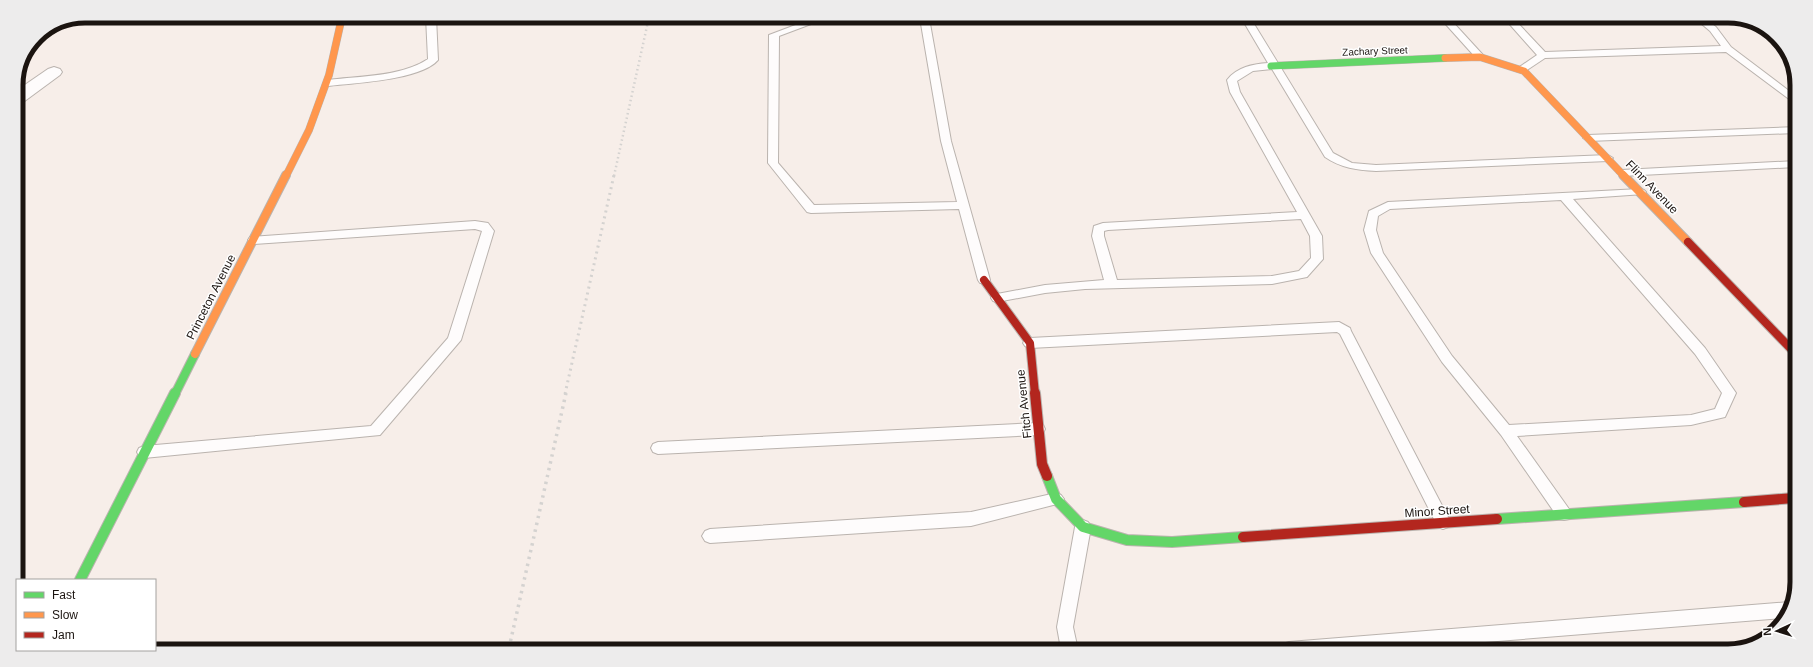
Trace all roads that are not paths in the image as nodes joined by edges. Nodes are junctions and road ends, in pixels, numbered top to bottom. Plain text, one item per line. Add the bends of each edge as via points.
1 (341, 23) edge
2 (431, 23) edge
3 (809, 23) edge
4 (926, 23) edge
5 (1248, 23) edge
6 (1449, 23) edge
7 (1513, 23) edge
8 (1706, 23) edge
9 (1728, 48) junction
10 (1543, 55) junction
11 (1480, 57) junction
12 (1273, 66) junction
13 (1521, 70) junction
14 (54, 72) dead end
15 (328, 83) junction
16 (23, 94) edge
17 (1790, 97) edge
18 (1790, 130) edge
19 (1588, 138) junction
20 (1608, 158) junction
21 (1790, 164) edge
22 (1622, 173) junction
23 (1640, 192) junction
24 (1565, 197) junction
25 (963, 205) junction
26 (1305, 215) junction
27 (254, 240) junction
28 (984, 280) joint
29 (1112, 285) junction
30 (997, 298) junction
31 (1030, 342) junction
32 (1790, 348) edge
33 (1038, 429) junction
34 (1506, 431) junction
35 (658, 448) dead end
36 (144, 452) junction
37 (1790, 498) edge
38 (1056, 499) junction
39 (1564, 514) junction
40 (1443, 522) junction
41 (1083, 527) junction
42 (710, 536) dead end
43 (80, 579) edge
44 (1783, 610) edge
45 (1069, 644) edge
46 (1364, 644) edge

1 - 15 street, Princeton Avenue
2 - 15 lane via 433,60 419,70
3 - 25 lane via 774,36 773,163 811,209
4 - 25 lane via 946,142
5 - 12 lane
6 - 11 lane
7 - 10 lane
8 - 9 lane
9 - 10 lane
9 - 17 lane
10 - 13 lane
11 - 12 street, Zachary Street
11 - 13 street, Flinn Avenue
12 - 20 lane via 1329,155 1340,164 1376,168
12 - 26 lane via 1242,70 1232,80 1235,92
13 - 19 street, Flinn Avenue
14 - 16 street
15 - 27 street, Princeton Avenue via 309,130
18 - 19 lane
19 - 20 street, Flinn Avenue
20 - 22 street, Flinn Avenue
21 - 22 lane
22 - 23 street, Flinn Avenue
23 - 24 lane
23 - 32 street, Flinn Avenue
24 - 34 lane via 1388,206 1373,214 1370,230 1377,253 1447,359
24 - 34 lane via 1700,351 1729,393 1720,413 1691,420
25 - 28 lane
26 - 29 lane via 1316,236 1317,259 1303,274 1272,280
26 - 29 lane via 1108,226 1098,229
27 - 36 street, Princeton Avenue
27 - 36 lane via 475,225 484,226 488,231 454,340 376,431
28 - 30 street
29 - 30 lane via 1045,289
30 - 31 street
31 - 33 street, Fitch Avenue
31 - 40 lane via 1339,327 1345,331
33 - 35 lane
33 - 38 street, Fitch Avenue via 1042,464
34 - 39 lane
36 - 43 street, Princeton Avenue
37 - 39 street, Minor Street
38 - 41 street, Fitch Avenue
38 - 42 lane via 971,519
39 - 40 street, Minor Street
40 - 41 street, Minor Street via 1172,542 1127,540
41 - 45 lane via 1065,627
44 - 46 lane

